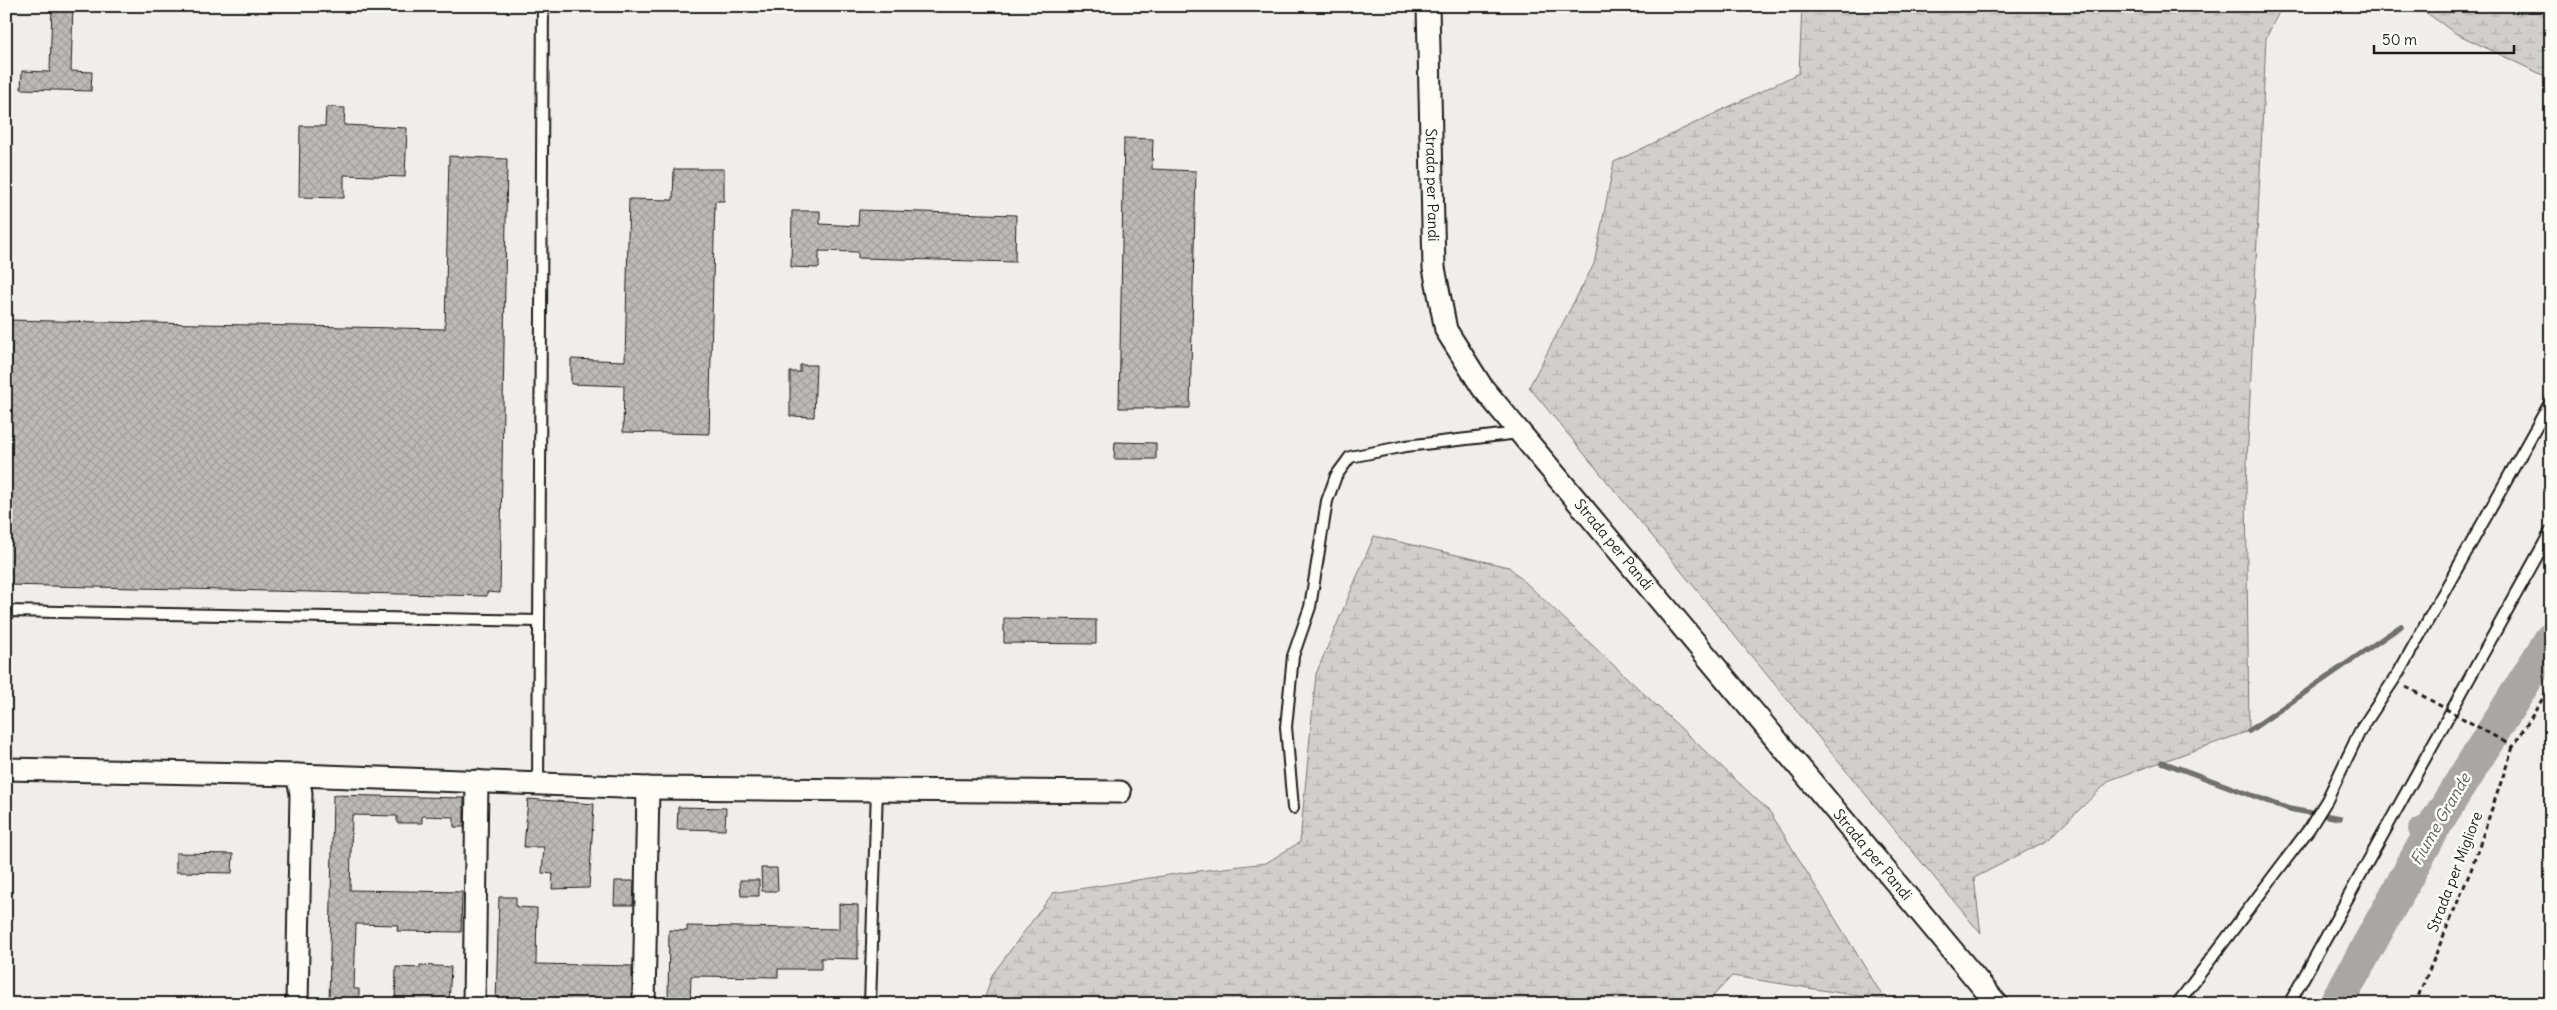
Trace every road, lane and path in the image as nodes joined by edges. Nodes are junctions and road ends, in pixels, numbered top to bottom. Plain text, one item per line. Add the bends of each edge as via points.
1 (543, 6) edge
2 (1428, 6) edge
3 (2551, 401) edge
4 (1519, 433) junction
5 (2551, 531) edge
6 (6, 611) edge
7 (539, 620) junction
8 (2551, 685) edge
9 (2414, 691) dead end
10 (2513, 747) junction
11 (6, 770) edge
12 (297, 776) junction
13 (477, 781) junction
14 (538, 784) junction
15 (648, 788) junction
16 (877, 789) junction
17 (1120, 792) dead end
18 (1293, 808) dead end
19 (297, 1004) edge
20 (474, 1004) edge
21 (644, 1004) edge
22 (870, 1004) edge
23 (1997, 1004) edge
24 (2177, 1004) edge
25 (2289, 1004) edge
26 (2415, 1004) edge

1 - 7 lane
2 - 4 street, Strada per Pandi via 1434,268 1446,330 1482,387
3 - 24 lane via 2399,672 2360,731 2310,829
4 - 18 lane via 1406,446 1350,457 1336,476 1327,500 1310,607 1293,656 1286,727
4 - 23 street, Strada per Pandi
5 - 25 lane
6 - 7 lane
7 - 14 lane
8 - 10 path, Strada per Migliore
9 - 10 path, bridge
10 - 26 path, Strada per Migliore via 2471,870
11 - 12 street
12 - 13 street
12 - 19 street via 300,793
13 - 14 street
13 - 20 street
14 - 15 street
15 - 16 street
15 - 21 street
16 - 17 street
16 - 22 lane

